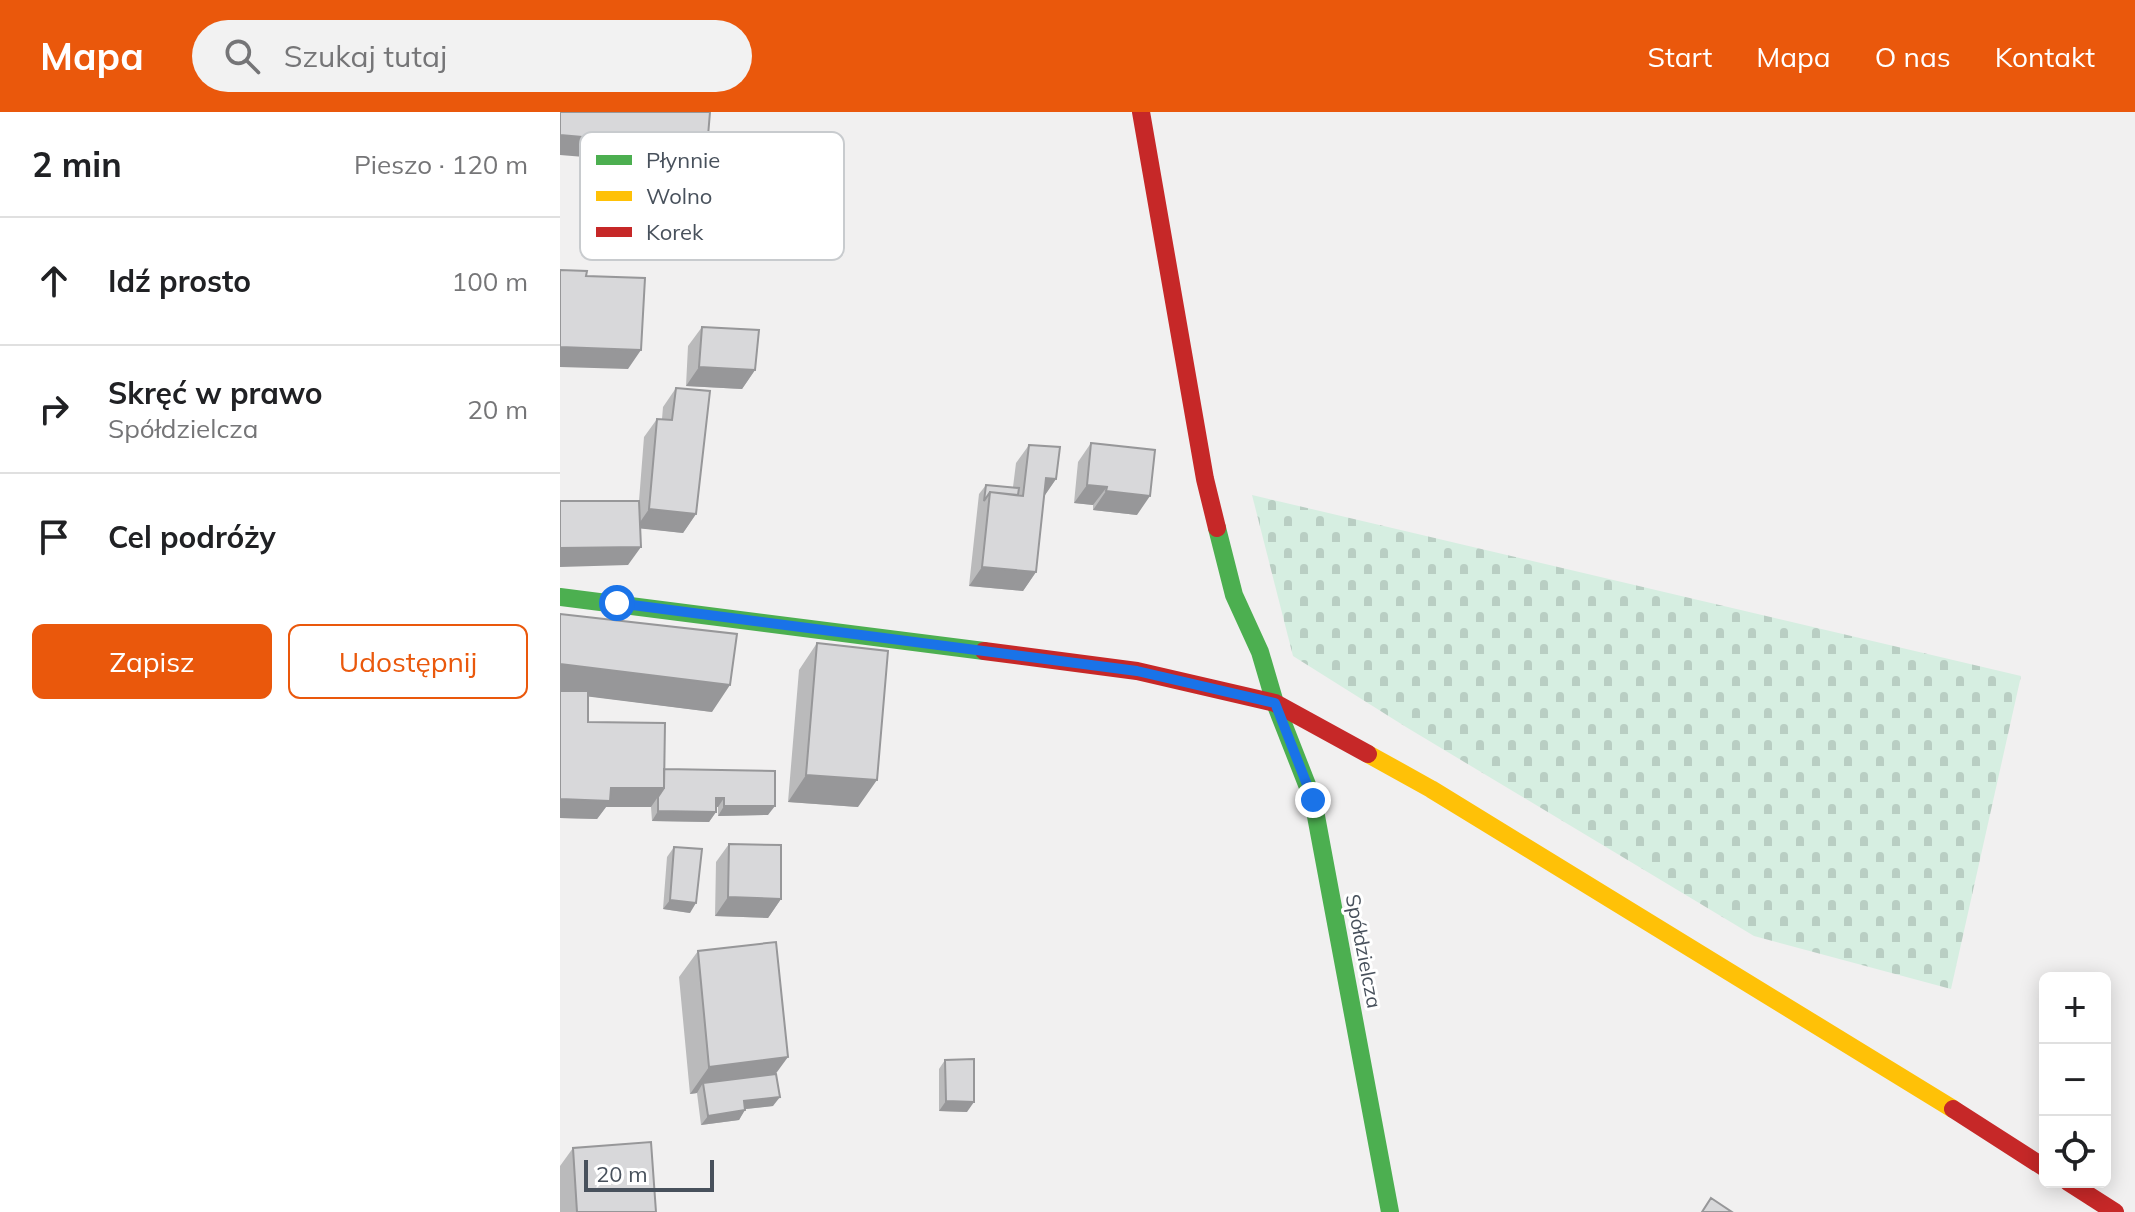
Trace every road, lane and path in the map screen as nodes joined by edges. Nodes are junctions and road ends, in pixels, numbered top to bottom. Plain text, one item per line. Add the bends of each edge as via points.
1 (1141, 112) edge
2 (560, 597) edge
3 (1275, 703) junction
4 (2039, 1164) edge
5 (2077, 1188) edge
6 (1390, 1212) edge
7 (2115, 1212) edge

1 - 3 main road, Spółdzielcza via 1205,479 1234,595 1260,652
2 - 3 main road via 1137,671
3 - 4 main road via 1422,783
3 - 6 main road, Spółdzielcza via 1313,800
5 - 7 main road

